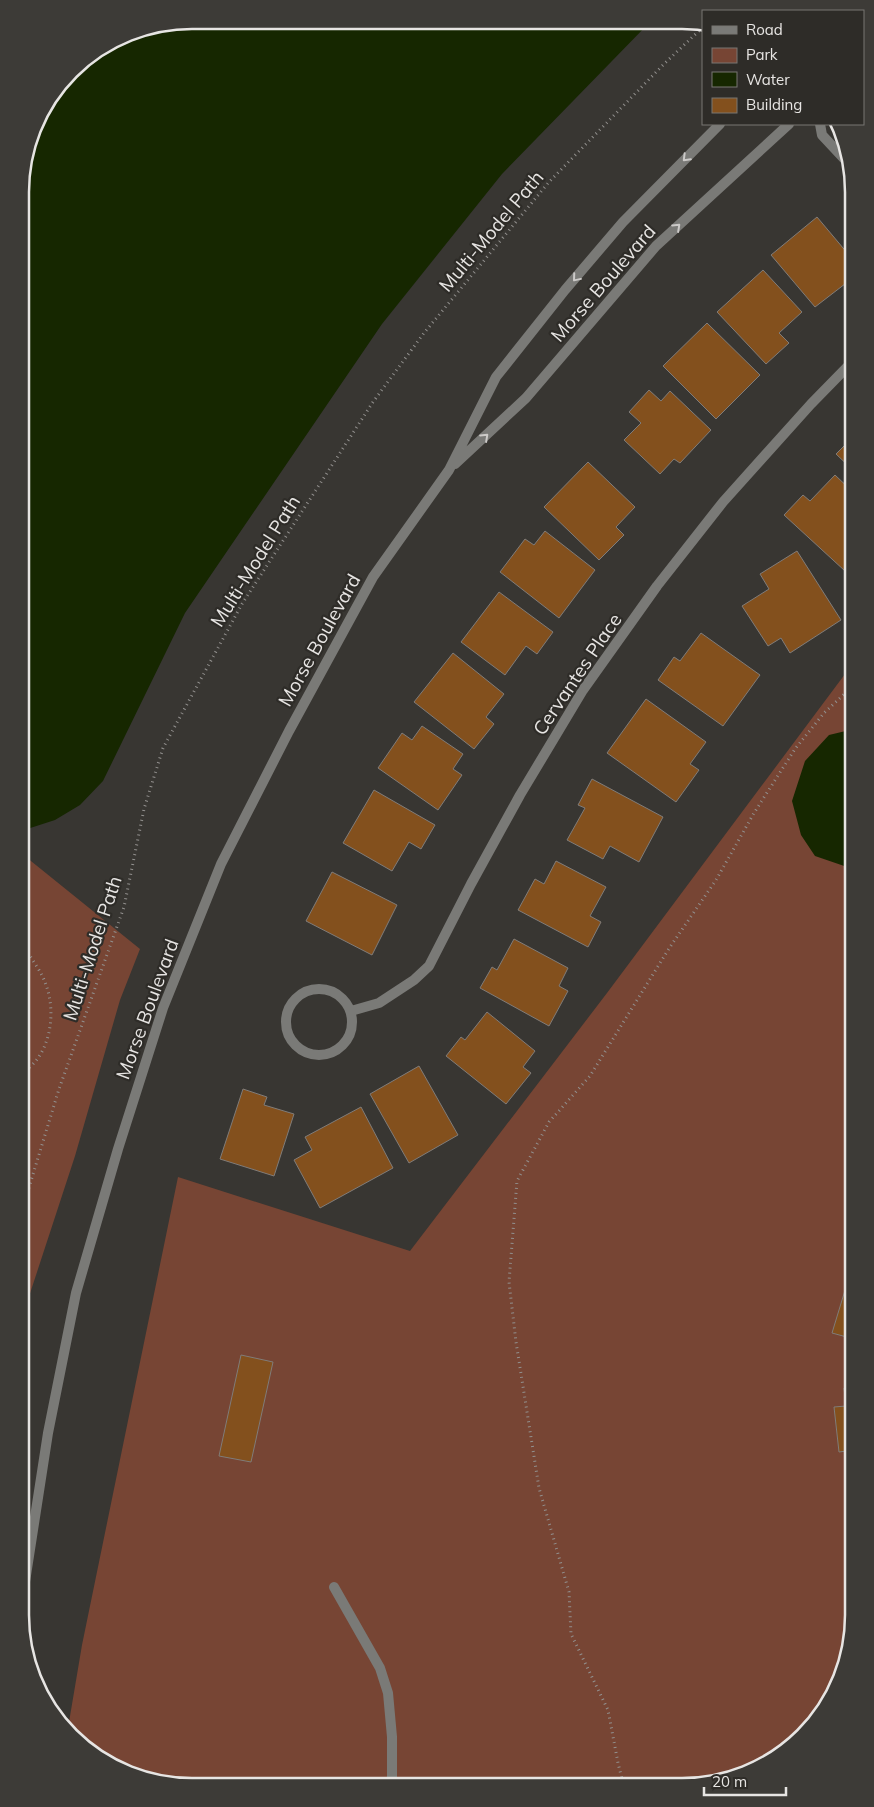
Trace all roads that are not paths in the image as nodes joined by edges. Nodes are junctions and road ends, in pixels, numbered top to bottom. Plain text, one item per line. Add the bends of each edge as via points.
1 (719, 125) edge
2 (788, 125) edge
3 (820, 125) edge
4 (841, 155) edge
5 (845, 369) edge
6 (449, 470) junction
7 (351, 1011) junction
8 (29, 1556) edge
9 (334, 1587) dead end
10 (392, 1778) edge

1 -> 6 street, Morse Boulevard via 623,222 496,377
6 -> 2 street, Morse Boulevard via 526,398 656,246
3 - 4 street via 822,135
5 - 7 street, Cervantes Place via 723,502 657,586 583,690 516,803 429,966 414,980 378,1003
6 - 8 street, Morse Boulevard via 373,577 289,731 221,864 163,1008 76,1293 48,1433
7 - 7 street via 353,1022 346,1043 328,1054 306,1053 290,1039 286,1028 289,1006 296,997 316,988 338,994
9 - 10 street via 380,1668 388,1693

